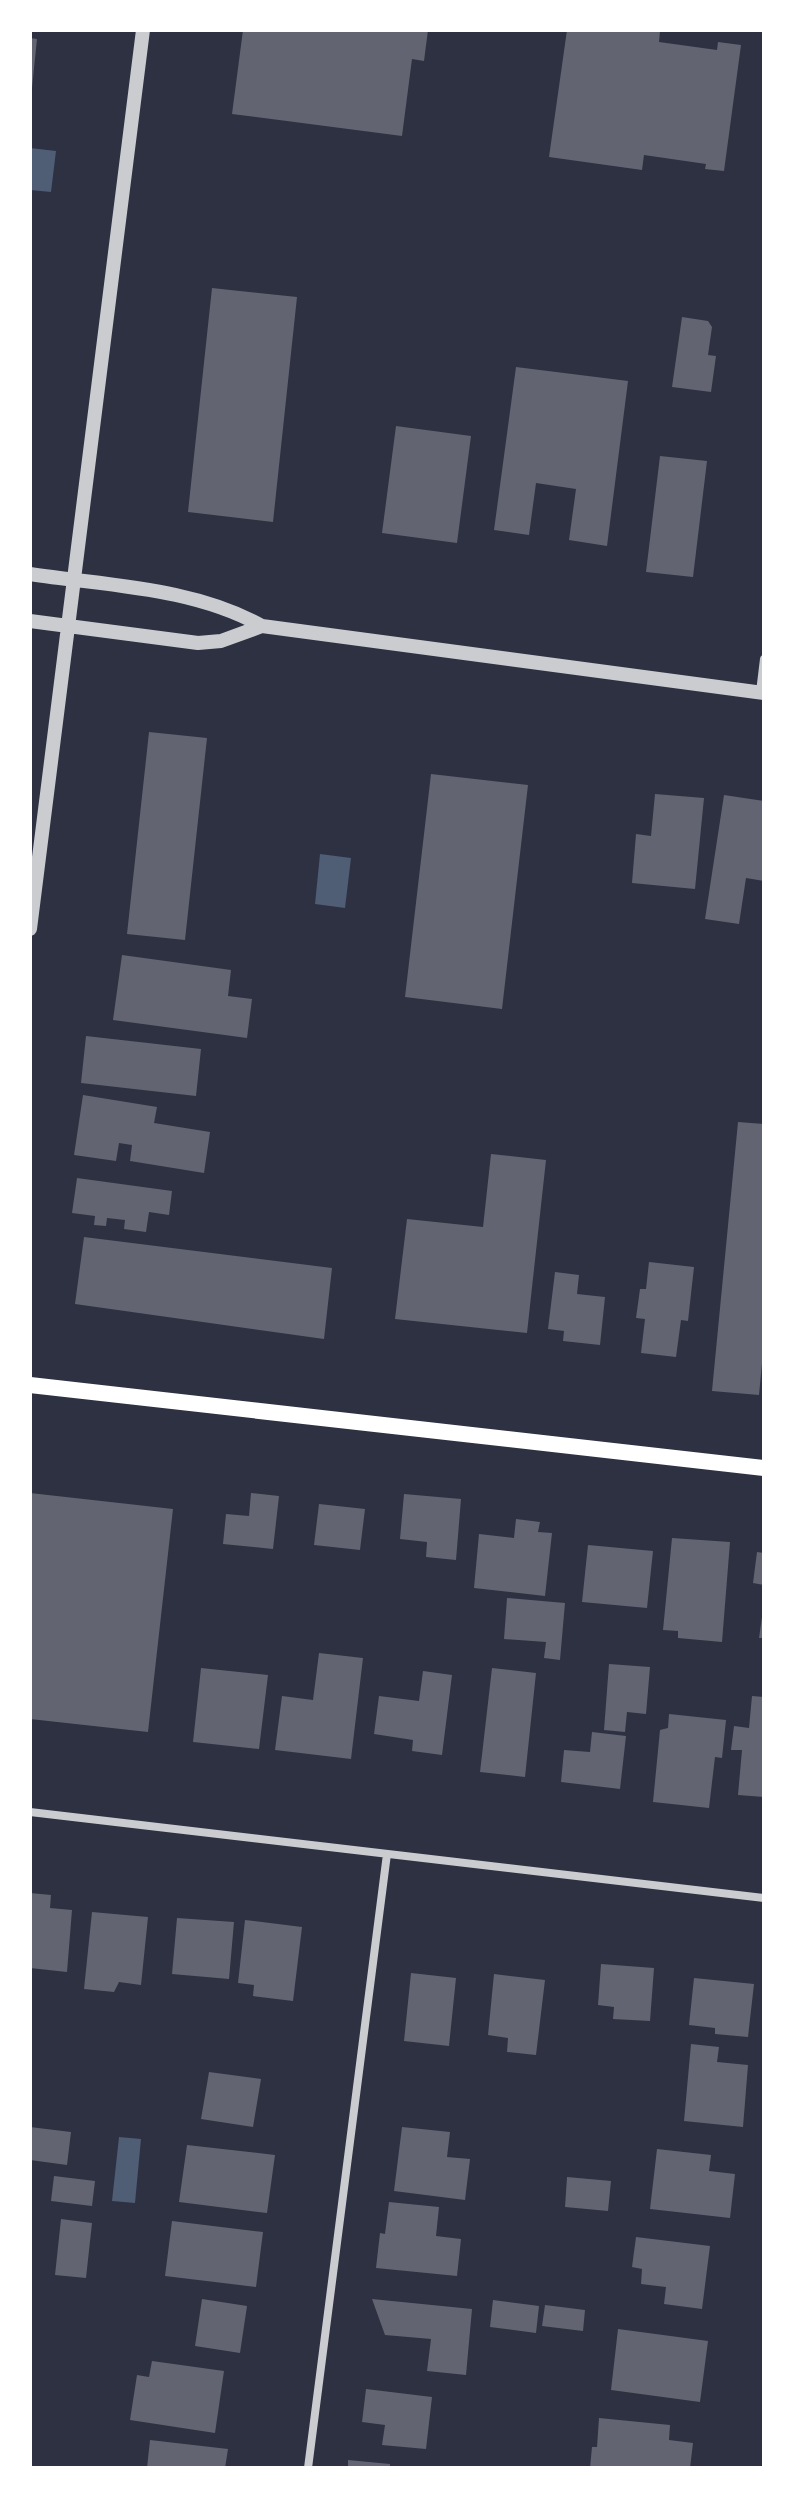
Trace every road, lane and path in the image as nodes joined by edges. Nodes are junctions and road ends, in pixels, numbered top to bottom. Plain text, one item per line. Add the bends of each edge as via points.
1 (143, 30) edge
2 (30, 574) edge
3 (74, 581) junction
4 (30, 621) edge
5 (68, 626) junction
6 (262, 626) junction
7 (764, 659) edge
8 (762, 692) edge
9 (30, 929) edge
10 (30, 1385) edge
11 (764, 1468) edge
12 (30, 1812) edge
13 (387, 1854) junction
14 (764, 1898) edge
15 (308, 2468) edge

1 - 3 street
2 - 3 street
3 - 5 street
3 - 6 street via 185,596
4 - 5 street
5 - 6 street via 198,643
5 - 9 street
6 - 8 street
7 - 8 street
10 - 11 main road
12 - 13 street
13 - 14 street
13 - 15 street

